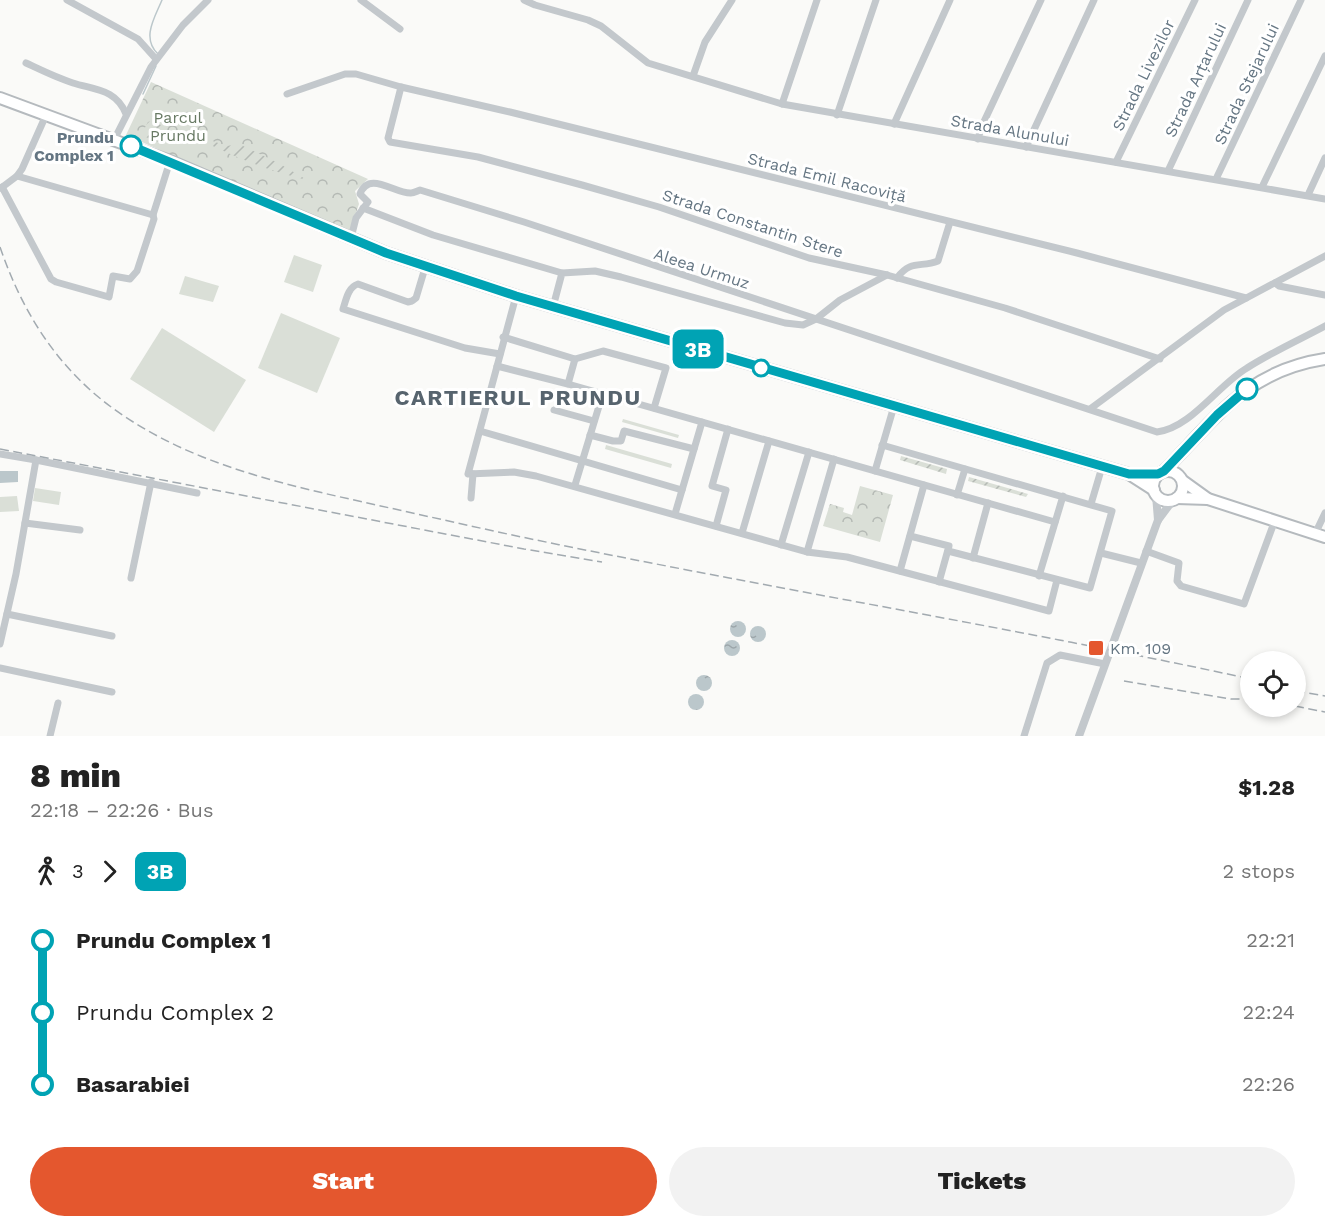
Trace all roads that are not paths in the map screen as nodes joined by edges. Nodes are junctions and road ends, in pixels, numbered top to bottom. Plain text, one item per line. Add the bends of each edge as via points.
1 (67, 0) edge
2 (208, 0) edge
3 (361, 0) edge
4 (524, 0) edge
5 (732, 0) edge
6 (817, 0) edge
7 (876, 0) edge
8 (950, 0) edge
9 (1041, 0) edge
10 (1094, 0) edge
11 (1196, 0) edge
12 (1248, 0) edge
13 (1301, 0) edge
14 (400, 29) dead end
15 (1325, 56) edge
16 (156, 59) junction
17 (26, 63) dead end
18 (693, 76) junction
19 (401, 87) junction
20 (287, 94) dead end
21 (0, 98) edge
22 (782, 104) junction
23 (126, 114) junction
24 (837, 115) junction
25 (46, 116) junction
26 (894, 124) junction
27 (978, 139) junction
28 (114, 140) junction
29 (1026, 147) junction
30 (1325, 158) edge
31 (170, 161) junction
32 (1116, 162) junction
33 (1168, 171) junction
34 (17, 176) junction
35 (1216, 179) junction
36 (1, 187) edge
37 (1262, 187) junction
38 (1308, 195) junction
39 (1325, 198) edge
40 (363, 208) junction
41 (153, 215) junction
42 (950, 222) junction
43 (351, 238) junction
44 (1325, 256) edge
45 (425, 267) junction
46 (562, 273) junction
47 (887, 275) junction
48 (897, 278) junction
49 (1275, 283) junction
50 (1325, 295) edge
51 (516, 296) junction
52 (1246, 298) junction
53 (553, 307) junction
54 (816, 319) junction
55 (1325, 327) edge
56 (503, 337) junction
57 (500, 354) junction
58 (575, 359) junction
59 (1160, 359) junction
60 (1325, 359) edge
61 (496, 366) junction
62 (568, 384) junction
63 (603, 393) junction
64 (894, 406) junction
65 (654, 408) junction
66 (554, 410) dead end
67 (1090, 410) junction
68 (594, 421) junction
69 (702, 422) junction
70 (728, 429) junction
71 (480, 431) junction
72 (590, 435) junction
73 (769, 441) junction
74 (882, 446) junction
75 (694, 449) junction
76 (1185, 450) junction
77 (809, 452) junction
78 (0, 454) edge
79 (834, 459) junction
80 (36, 460) junction
81 (582, 461) junction
82 (1102, 467) junction
83 (965, 469) junction
84 (874, 471) junction
85 (1161, 473) junction
86 (473, 474) junction
87 (1129, 474) junction
88 (1182, 479) junction
89 (151, 483) junction
90 (574, 485) junction
91 (924, 485) junction
92 (682, 490) junction
93 (1155, 492) junction
94 (197, 493) dead end
95 (957, 495) junction
96 (1063, 496) junction
97 (471, 498) dead end
98 (1175, 499) junction
99 (1208, 499) junction
100 (988, 503) junction
101 (1091, 504) junction
102 (1325, 513) edge
103 (675, 514) junction
104 (1158, 520) junction
105 (1275, 520) junction
106 (1055, 522) junction
107 (25, 523) junction
108 (716, 526) junction
109 (80, 530) dead end
110 (742, 533) junction
111 (1320, 535) edge
112 (910, 536) junction
113 (781, 545) junction
114 (1146, 551) junction
115 (807, 552) junction
116 (948, 552) junction
117 (1101, 553) junction
118 (973, 558) junction
119 (1141, 563) junction
120 (900, 571) junction
121 (1039, 576) junction
122 (131, 578) dead end
123 (1057, 580) junction
124 (939, 582) junction
125 (7, 614) junction
126 (112, 636) dead end
127 (0, 644) edge
128 (1105, 664) junction
129 (0, 668) edge
130 (112, 692) dead end
131 (58, 703) dead end
132 (50, 736) edge
133 (1024, 736) edge
134 (1079, 736) edge

1 - 16 street via 138,39
2 - 16 street
3 - 14 street
4 - 18 street, Strada Alunului via 588,20 648,63
5 - 18 street via 705,42
6 - 22 street
7 - 24 street
8 - 26 street
9 - 27 street
10 - 29 street
11 - 32 street, Strada Livezilor
12 - 33 street, Strada Arțarului
13 - 35 street, Strada Stejarului
15 - 37 street
16 - 23 street
17 - 23 street via 73,83 106,91
18 - 22 street, Strada Alunului
19 - 20 street, Strada Emil Racoviță via 345,74
19 - 42 street, Strada Emil Racoviță
19 - 47 street, Strada Constantin Stere via 390,142 513,166 659,207 809,258
21 - 25 main road
22 - 24 street, Strada Alunului
23 - 28 street
24 - 26 street, Strada Alunului
25 - 28 main road
25 - 34 street
26 - 27 street, Strada Alunului
27 - 29 street, Strada Alunului
28 - 31 main road
29 - 32 street, Strada Alunului
30 - 38 street
31 - 41 street
31 - 43 main road
32 - 33 street, Strada Alunului
33 - 35 street, Strada Alunului
34 - 36 street
34 - 41 street
35 - 37 street, Strada Alunului
36 - 41 street via 51,279 109,297 113,276 130,279 137,271
37 - 38 street, Strada Alunului
38 - 39 street, Strada Alunului
40 - 43 street, Aleea Urmuz
40 - 46 street via 433,235
40 - 54 street, Aleea Urmuz via 368,202 360,194 367,185 378,182 410,193 420,190
42 - 48 street via 938,261 911,265
42 - 52 street, Strada Emil Racoviță
43 - 45 main road
44 - 49 street
45 - 51 main road
45 - 57 street via 412,302 358,284 352,285 343,309 465,348
46 - 53 street
46 - 54 street via 595,272 621,277 785,323 803,325
47 - 48 street, Strada Constantin Stere
47 - 54 street via 840,300
48 - 59 street, Strada Constantin Stere via 1005,308
49 - 50 street
49 - 52 street
51 - 53 main road
51 - 56 street
52 - 59 street
53 - 64 main road
54 - 67 street, Aleea Urmuz
55 - 67 street, Aleea Urmuz via 1245,369 1167,430 1157,432
56 - 57 street
56 - 58 street
57 - 61 street
58 - 62 street
58 - 65 street via 603,351 666,368
59 - 67 street
60 - 76 main road via 1293,367 1253,385 1225,406
61 - 62 street
61 - 71 street
62 - 63 street
63 - 65 street
63 - 68 street
64 - 74 street
64 - 82 main road
65 - 69 street
66 - 68 street
68 - 72 street
69 - 70 street
69 - 75 street
70 - 73 street
70 - 108 street via 712,486 726,490
71 - 81 street
71 - 86 street via 468,474
72 - 75 street via 621,441 624,431
72 - 81 street
73 - 77 street
73 - 110 street
74 - 83 street
74 - 84 street
75 - 92 street
76 - 85 main road
76 - 88 main road
77 - 79 street
77 - 113 street
78 - 80 street
79 - 84 street
79 - 115 street
80 - 89 street
80 - 107 street
81 - 90 street
81 - 92 street
82 - 87 main road
82 - 101 street
83 - 95 street
83 - 96 street
84 - 91 street
85 - 87 main road
85 - 88 main road via 1173,471
85 - 93 main road via 1154,482
86 - 90 street via 514,472
86 - 97 street
87 - 93 main road
88 - 98 main road via 1182,491
88 - 99 main road
89 - 94 street
89 - 122 street
90 - 103 street
91 - 95 street
91 - 112 street
92 - 103 street
93 - 98 main road via 1164,500
93 - 104 street
95 - 100 street
96 - 101 street
96 - 106 street
98 - 99 main road
98 - 104 street
99 - 105 main road
100 - 106 street
100 - 118 street
101 - 117 street via 1112,511
102 - 111 street
103 - 108 street
104 - 114 street
105 - 111 main road
105 - 114 street via 1244,604 1181,586 1177,581 1179,563
106 - 121 street
107 - 109 street
107 - 125 street
108 - 110 street
110 - 113 street
112 - 116 street via 949,546
112 - 120 street
113 - 115 street
114 - 119 street
115 - 120 street via 847,557
116 - 118 street
116 - 124 street
117 - 119 street
117 - 123 street via 1090,588
118 - 121 street
119 - 128 street
120 - 124 street
121 - 123 street
123 - 124 street via 1049,611
125 - 126 street
125 - 127 street
128 - 133 street via 1060,655 1047,663
128 - 134 street
129 - 130 street
131 - 132 street

